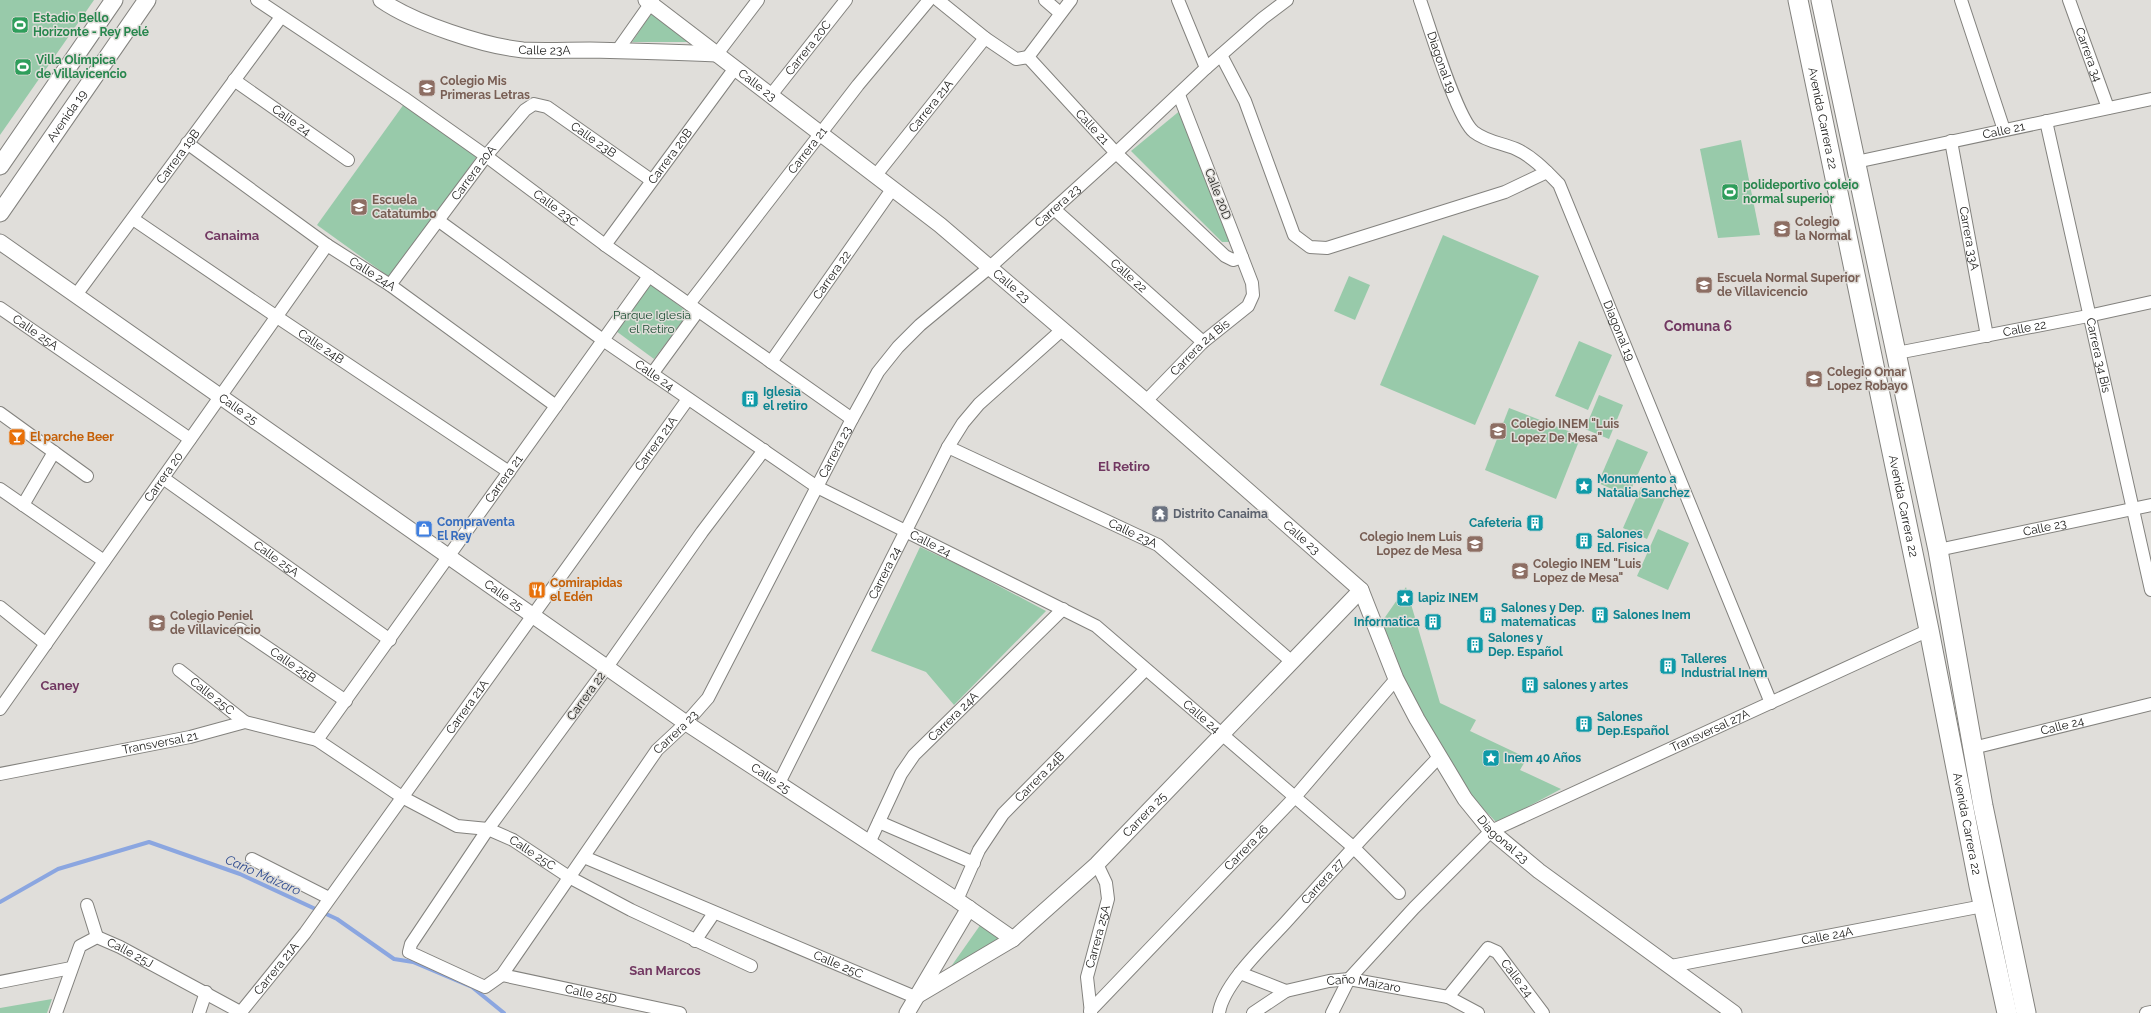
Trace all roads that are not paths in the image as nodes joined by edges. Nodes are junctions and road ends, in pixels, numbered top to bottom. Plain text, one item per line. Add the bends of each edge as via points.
1 (114, 0) edge
2 (147, 0) edge
3 (257, 0) edge
4 (381, 0) edge
5 (758, 0) edge
6 (846, 0) edge
7 (929, 0) edge
8 (938, 0) edge
9 (1045, 0) edge
10 (1071, 0) edge
11 (1178, 0) edge
12 (1287, 0) edge
13 (1420, 0) edge
14 (1798, 0) edge
15 (1961, 0) edge
16 (2069, 0) edge
17 (650, 1) edge
18 (1824, 1) edge
19 (1060, 13) junction
20 (281, 17) junction
21 (985, 38) junction
22 (617, 51) junction
23 (717, 54) junction
24 (1221, 55) junction
25 (1028, 57) junction
26 (735, 68) junction
27 (1206, 68) junction
28 (234, 80) junction
29 (771, 95) junction
30 (1179, 95) junction
31 (2151, 99) edge
32 (534, 104) joint
33 (2108, 108) junction
34 (2046, 121) junction
35 (2004, 130) junction
36 (821, 133) junction
37 (1952, 141) junction
38 (187, 143) junction
39 (1116, 153) junction
40 (486, 156) junction
41 (348, 160) dead end
42 (1856, 162) junction
43 (0, 166) edge
44 (1547, 172) junction
45 (876, 175) junction
46 (651, 180) junction
47 (893, 188) junction
48 (1054, 209) junction
49 (0, 213) edge
50 (133, 219) junction
51 (439, 220) junction
52 (0, 242) edge
53 (327, 245) junction
54 (605, 245) junction
55 (1242, 257) junction
56 (990, 267) junction
57 (649, 276) junction
58 (390, 285) junction
59 (76, 295) junction
60 (1253, 295) joint
61 (2151, 302) edge
62 (693, 307) junction
63 (0, 308) edge
64 (2088, 316) junction
65 (277, 318) junction
66 (1063, 329) junction
67 (1987, 336) junction
68 (603, 340) junction
69 (1203, 342) junction
70 (1897, 353) junction
71 (771, 362) junction
72 (652, 374) junction
73 (220, 396) junction
74 (688, 399) junction
75 (1146, 401) junction
76 (556, 406) junction
77 (0, 414) edge
78 (852, 419) junction
79 (190, 439) junction
80 (948, 447) junction
81 (764, 450) junction
82 (54, 452) junction
83 (509, 472) junction
84 (88, 476) dead end
85 (163, 478) junction
86 (818, 487) junction
87 (0, 489) edge
88 (23, 505) junction
89 (2151, 505) edge
90 (2132, 509) junction
91 (906, 532) junction
92 (1938, 550) junction
93 (449, 557) junction
94 (104, 561) junction
95 (1361, 590) junction
96 (2151, 590) edge
97 (0, 608) edge
98 (1063, 609) junction
99 (532, 615) junction
100 (240, 629) dead end
101 (1929, 630) junction
102 (390, 640) junction
103 (46, 644) junction
104 (1291, 661) junction
105 (607, 667) junction
106 (179, 670) dead end
107 (1145, 670) junction
108 (1396, 679) junction
109 (346, 701) junction
110 (1771, 703) junction
111 (2151, 704) edge
112 (0, 709) edge
113 (245, 722) junction
114 (686, 723) junction
115 (1221, 735) junction
116 (318, 740) junction
117 (1973, 748) junction
118 (1439, 757) junction
119 (0, 774) edge
120 (779, 783) junction
121 (402, 797) junction
122 (1295, 797) junction
123 (879, 822) junction
124 (488, 829) junction
125 (1491, 831) junction
126 (869, 843) junction
127 (1353, 847) junction
128 (584, 857) junction
129 (252, 859) dead end
130 (974, 863) junction
131 (1097, 864) junction
132 (569, 877) junction
133 (1400, 893) dead end
134 (326, 902) junction
135 (963, 904) junction
136 (87, 905) dead end
137 (1983, 906) junction
138 (714, 913) junction
139 (97, 938) junction
140 (1013, 939) junction
141 (695, 941) junction
142 (751, 966) dead end
143 (1671, 966) junction
144 (71, 968) junction
145 (1240, 973) junction
146 (502, 974) junction
147 (1349, 979) junction
148 (0, 982) edge
149 (485, 987) joint
150 (1286, 991) junction
151 (206, 992) junction
152 (1448, 996) junction
153 (915, 998) junction
154 (241, 1012) edge
155 (1091, 1012) edge
156 (2151, 1012) edge
157 (56, 1013) edge
158 (199, 1013) edge
159 (680, 1013) edge
160 (907, 1013) edge
161 (1218, 1013) edge
162 (1253, 1013) edge
163 (1332, 1013) edge
164 (1478, 1013) edge
165 (1543, 1013) edge
166 (1734, 1013) edge
167 (2007, 1013) edge
168 (2026, 1013) edge
169 (2146, 1013) edge

1 - 43 main road
2 - 49 main road, Avenida 19
3 - 20 street, Calle 23C
4 - 22 street, Calle 23A via 418,19 488,43 523,50
5 - 23 street
6 - 29 street, Carrera 20C
7 - 36 street, Carrera 21
8 - 21 street
9 - 19 street
10 - 19 street
11 - 27 street
12 - 24 street, Carrera 23
13 - 44 street, Diagonal 19 via 1460,111 1473,132 1517,150
14 - 101 main road, Avenida Carrera 22
15 - 35 street
16 - 33 street, Carrera 34
17 - 22 street
17 - 23 street, Calle 23
18 - 42 main road, Avenida Carrera 22
19 - 25 street
20 - 28 street, Carrera 19B
20 - 40 street, Calle 23C
21 - 25 street via 1016,59
21 - 45 street, Carrera 21A
22 - 23 street, Calle 23A via 656,50
23 - 26 street, Calle 23
24 - 27 street, Carrera 23
24 - 44 street via 1245,101 1294,235 1310,246 1327,248 1505,192
25 - 39 street, Calle 21
26 - 29 street, Calle 23
26 - 46 street, Carrera 20B
27 - 30 street, Carrera 23
28 - 38 street, Carrera 19B
28 - 41 street, Calle 24
29 - 36 street, Calle 23
30 - 39 street, Carrera 23
30 - 55 street, Calle 20D
31 - 33 street, Calle 21
32 - 40 street, Carrera 20A via 525,110
32 - 46 street, Calle 23B via 547,107
33 - 34 street, Calle 21
34 - 35 street, Calle 21
34 - 64 street, Carrera 34 Bis
35 - 37 street, Calle 21
36 - 45 street, Calle 23
36 - 62 street, Carrera 21
37 - 42 street, Calle 21
37 - 67 street, Carrera 33A
38 - 50 street, Carrera 19B
38 - 53 street, Calle 24A
39 - 48 street, Carrera 23
39 - 55 street, Calle 21 via 1224,256 1233,260
40 - 51 street, Carrera 20A
40 - 54 street, Calle 23C
42 - 70 main road, Avenida Carrera 22
44 - 110 street, Diagonal 19 via 1558,184
45 - 47 street, Calle 23
46 - 54 street, Carrera 20B
47 - 56 street, Calle 23
47 - 71 street, Carrera 22
48 - 56 street, Carrera 23
48 - 69 street, Calle 22
50 - 59 street, Carrera 19B
50 - 65 street, Calle 24B
51 - 58 street, Carrera 20A
51 - 68 street, Calle 24
52 - 59 street, Calle 25
53 - 58 street, Calle 24A
53 - 65 street, Carrera 20
54 - 57 street, Calle 23C
55 - 60 street, Calle 20D via 1252,283
56 - 66 street, Calle 23
56 - 78 street, Carrera 23 via 920,325 898,347 878,372
57 - 62 street, Calle 23C
57 - 68 street, Carrera 21
58 - 76 street, Calle 24A
59 - 73 street, Calle 25
60 - 69 street, Carrera 24 Bis via 1248,306
61 - 64 street, Calle 22
62 - 71 street, Calle 23C
62 - 72 street
63 - 79 street, Calle 25A
64 - 67 street, Calle 22
64 - 90 street, Carrera 34 Bis
65 - 73 street, Carrera 20
65 - 83 street, Calle 24B
66 - 75 street, Calle 23
66 - 80 street, Carrera 24 via 979,404
67 - 70 street, Calle 22
68 - 72 street, Calle 24
68 - 76 street, Carrera 21
69 - 75 street, Carrera 24 Bis
70 - 92 main road, Avenida Carrera 22
71 - 78 street, Calle 23C
72 - 74 street, Calle 24
73 - 79 street, Carrera 20
73 - 93 street, Calle 25
74 - 81 street, Calle 24
74 - 99 street, Carrera 21A
75 - 95 street, Calle 23
76 - 83 street, Carrera 21
77 - 82 street
78 - 86 street, Carrera 23
79 - 85 street, Carrera 20
80 - 91 street, Carrera 24
80 - 104 street, Calle 23A via 1158,545
81 - 86 street, Calle 24
81 - 105 street, Carrera 22 via 702,532
82 - 84 street
82 - 88 street
83 - 93 street, Carrera 21
85 - 94 street, Carrera 20
85 - 102 street, Calle 25A
86 - 91 street, Calle 24
86 - 114 street, Carrera 23 via 708,698
87 - 88 street
88 - 94 street
89 - 90 street, Calle 23
90 - 92 street, Calle 23
90 - 96 street, Carrera 34 Bis
91 - 98 street, Calle 24
91 - 120 street, Carrera 24
92 - 117 main road, Avenida Carrera 22
93 - 99 street, Calle 25
93 - 102 street, Carrera 21
94 - 103 street, Carrera 20
95 - 104 street, Carrera 25
95 - 108 street, Diagonal 23
97 - 103 street
98 - 107 street, Calle 24 via 1096,626
98 - 123 street, Carrera 24A via 914,755 901,774
99 - 105 street, Calle 25
99 - 121 street, Carrera 21A
100 - 109 street, Calle 25B
101 - 110 street, Transversal 27A
101 - 137 main road, Avenida Carrera 22
102 - 109 street, Carrera 21
103 - 112 street, Carrera 20
104 - 115 street, Carrera 25
105 - 114 street, Calle 25
105 - 124 street, Carrera 22
106 - 113 street, Calle 25C
107 - 115 street, Calle 24
107 - 130 street, Carrera 24B via 1003,814 986,837
108 - 118 street, Diagonal 23
108 - 122 street, Carrera 26
109 - 116 street, Carrera 21
110 - 125 street, Transversal 27A
111 - 117 street, Calle 24
113 - 116 street, Transversal 21
113 - 119 street, Transversal 21 via 190,737
114 - 120 street, Calle 25
114 - 128 street, Carrera 23 via 657,750
115 - 122 street, Calle 24
115 - 131 street, Carrera 25
116 - 121 street, Calle 25C
117 - 168 main road, Avenida Carrera 22
118 - 125 street, Diagonal 23 via 1465,799
118 - 127 street, Carrera 27
120 - 126 street, Calle 25
121 - 124 street, Calle 25C via 457,826
121 - 134 street, Carrera 21A
122 - 127 street, Calle 24
122 - 155 street, Carrera 26
123 - 126 street, Carrera 24A
123 - 130 street
124 - 132 street, Calle 25C via 512,840
124 - 149 street, Carrera 22 via 412,944 410,952
125 - 143 street, Diagonal 23 via 1539,871
125 - 147 street via 1414,908
126 - 135 street, Calle 25
127 - 133 street, Calle 24
127 - 145 street, Carrera 27
128 - 132 street, Carrera 23
128 - 138 street, Calle 25C
129 - 134 street
130 - 135 street, Carrera 24B
131 - 140 street, Carrera 25
131 - 155 street, Carrera 25A via 1106,883 1108,899 1087,977
132 - 141 street, Calle 25C
132 - 146 street, Carrera 23
134 - 154 street, Carrera 21A
135 - 140 street, Calle 25
135 - 153 street, Carrera 24B
136 - 139 street
137 - 143 street, Calle 24A
137 - 167 main road, Avenida Carrera 22
138 - 141 street
138 - 153 street, Calle 25C
139 - 144 street, Calle 25J via 80,946
139 - 151 street, Calle 25J via 115,944
140 - 153 street, Carrera 25
141 - 142 street, Calle 25C
143 - 166 street, Diagonal 23
144 - 148 street
144 - 157 street
145 - 150 street
145 - 161 street, Carrera 27 via 1223,998
146 - 149 street, Carrera 23
146 - 159 street, Calle 25D
147 - 150 street, Caño Maizaro
147 - 152 street, Caño Maizaro
147 - 163 street
150 - 162 street, Caño Maizaro
151 - 154 street, Calle 25J
151 - 158 street
152 - 164 street, Caño Maizaro
152 - 165 street, Calle 24 via 1488,948 1497,952
153 - 160 street
156 - 169 street

